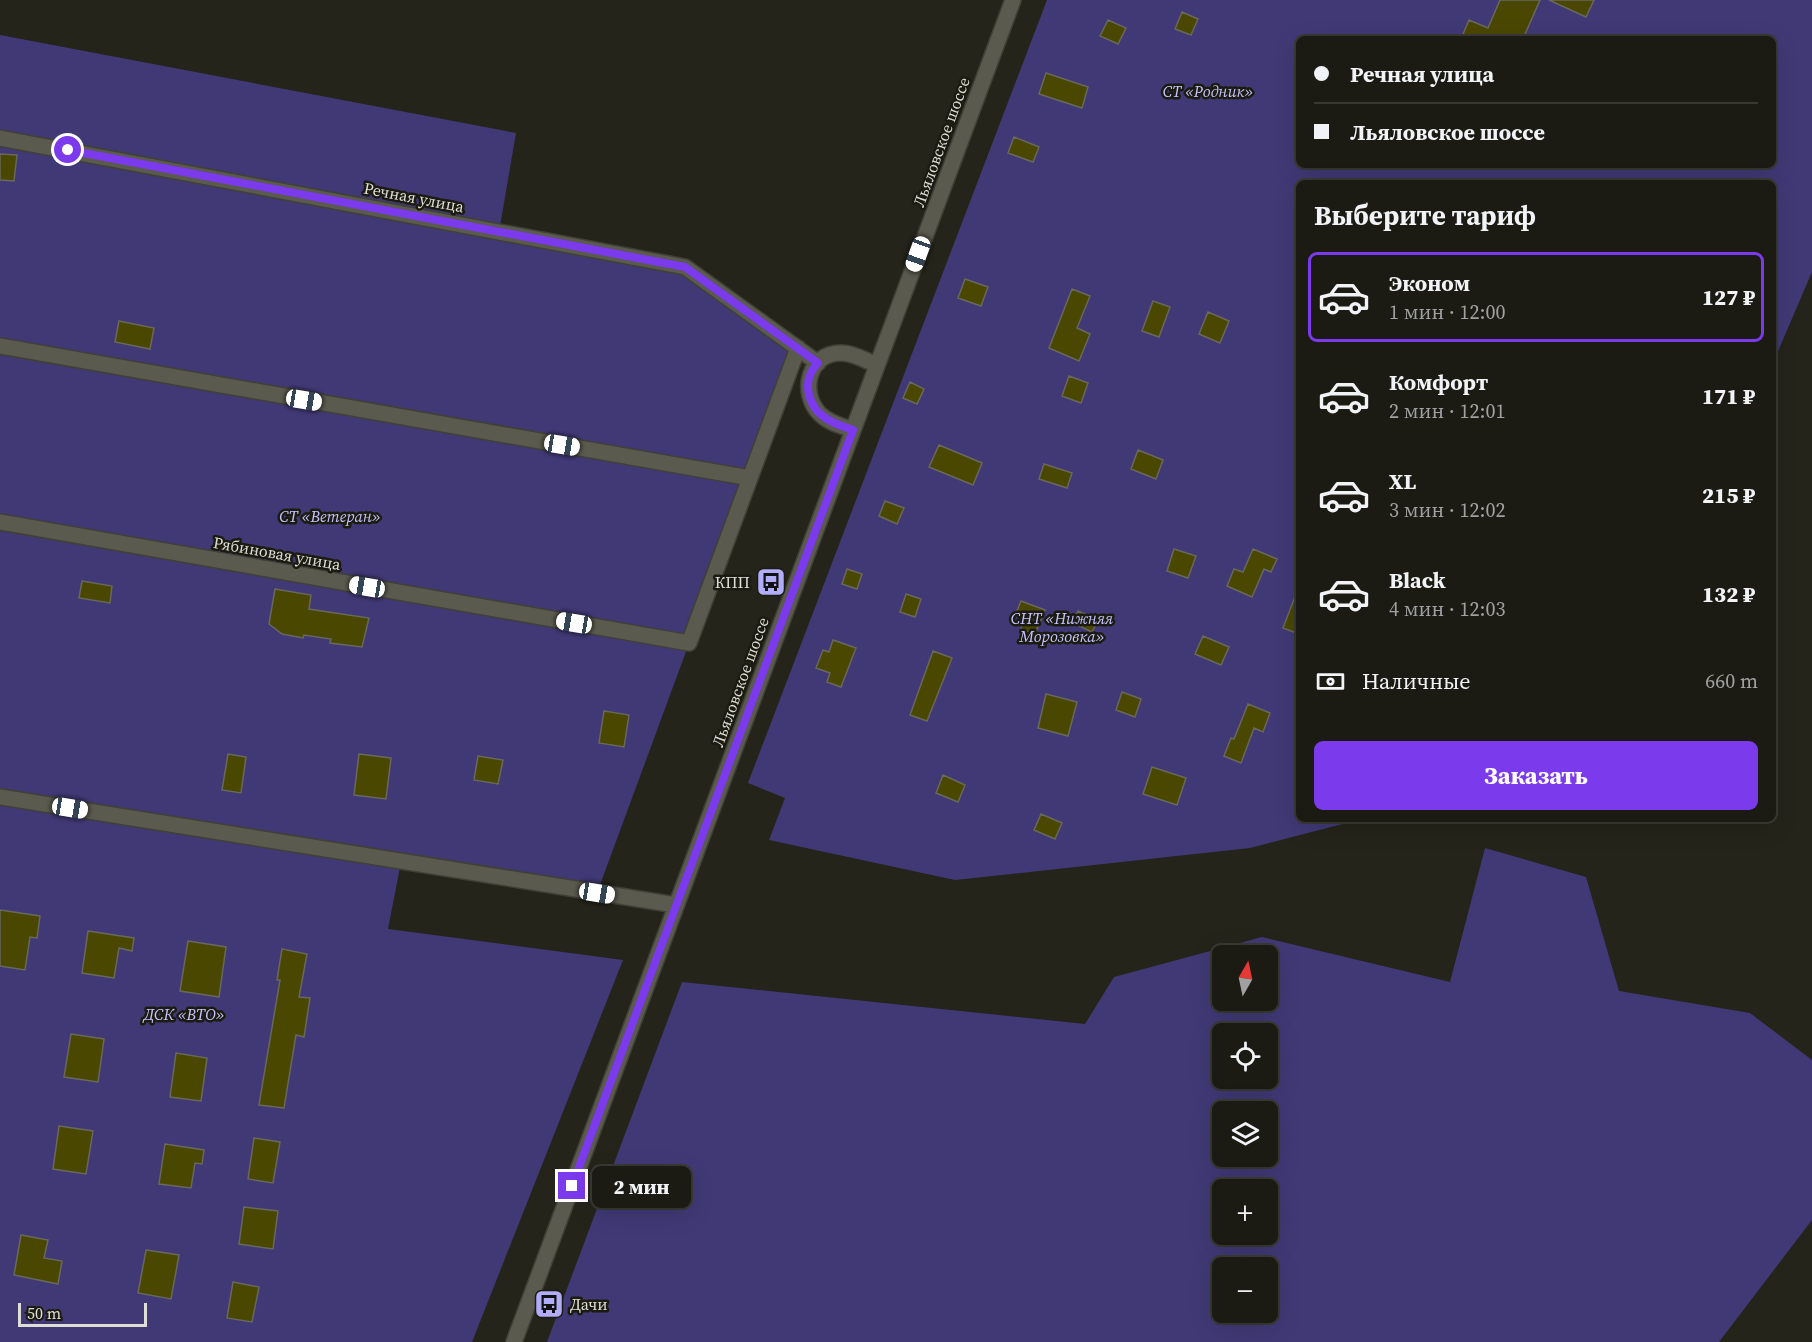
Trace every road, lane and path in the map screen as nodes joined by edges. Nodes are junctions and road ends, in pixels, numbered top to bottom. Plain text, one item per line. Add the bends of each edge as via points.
1 (1013, 0) edge
2 (0, 138) edge
3 (0, 346) edge
4 (798, 348) junction
5 (818, 363) junction
6 (877, 365) junction
7 (853, 430) junction
8 (750, 478) junction
9 (0, 522) edge
10 (0, 797) edge
11 (676, 905) junction
12 (514, 1342) edge

1 - 6 street, Льяловское шоссе
2 - 4 street, Речная улица via 685,267
3 - 8 street
4 - 5 street, Речная улица
4 - 8 street
5 - 6 street via 842,353
5 - 7 street via 807,386 813,406 828,421
6 - 7 street, Льяловское шоссе
7 - 11 street, Льяловское шоссе
8 - 9 street, Рябиновая улица via 689,643
10 - 11 street
11 - 12 street, Льяловское шоссе

